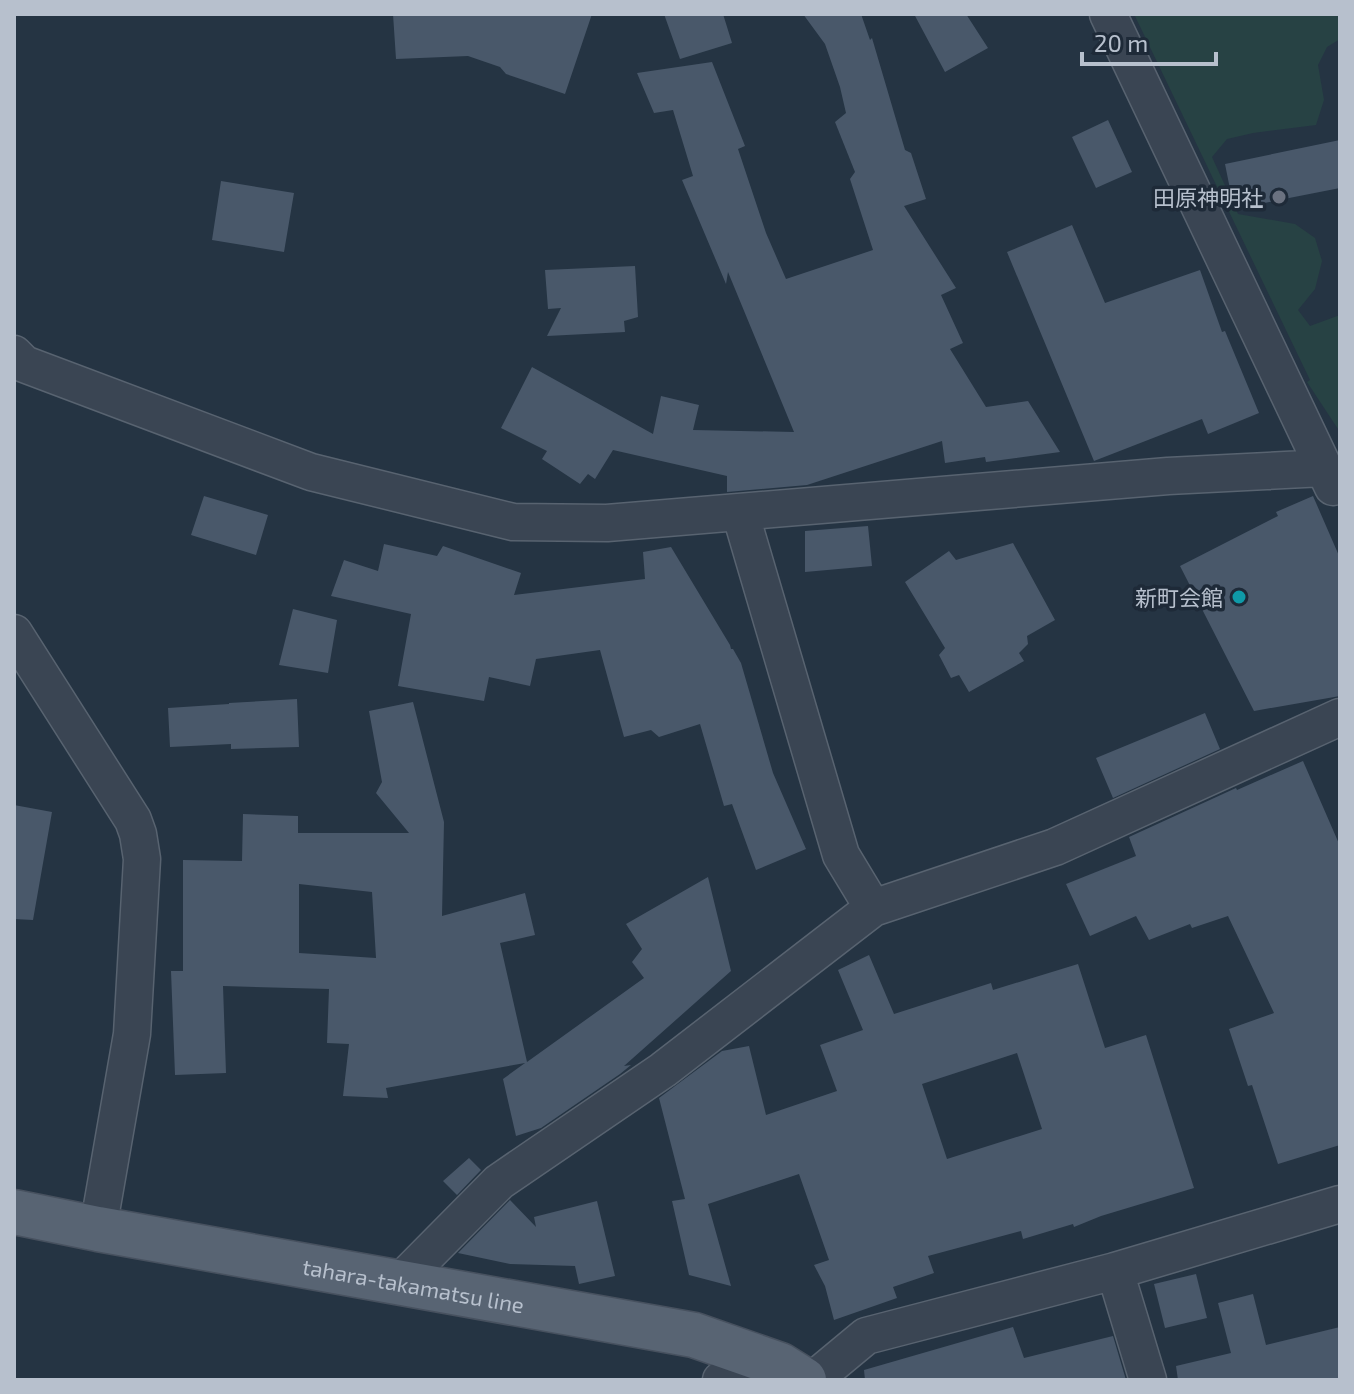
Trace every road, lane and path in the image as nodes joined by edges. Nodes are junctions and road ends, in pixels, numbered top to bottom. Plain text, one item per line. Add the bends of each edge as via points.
1 (1108, 14) edge
2 (14, 354) edge
3 (1332, 476) edge
4 (1340, 503) edge
5 (740, 512) junction
6 (14, 633) edge
7 (1340, 717) edge
8 (873, 908) junction
9 (1340, 1204) edge
10 (14, 1212) edge
11 (98, 1229) junction
12 (1115, 1271) junction
13 (400, 1282) junction
14 (799, 1375) edge
15 (721, 1380) edge
16 (1148, 1380) edge

1 - 3 street
2 - 5 street via 24,364 311,472 513,522 607,523
3 - 4 street
3 - 5 street via 1168,476
5 - 8 street via 841,855
6 - 11 street via 133,820 142,859 132,1034
7 - 8 street via 1055,847
8 - 13 street via 663,1070 499,1182
9 - 12 street
10 - 11 main road, tahara-takamatsu line
11 - 13 main road, tahara-takamatsu line
12 - 14 street via 866,1336
12 - 16 street
13 - 14 main road, tahara-takamatsu line via 694,1335
14 - 15 street

